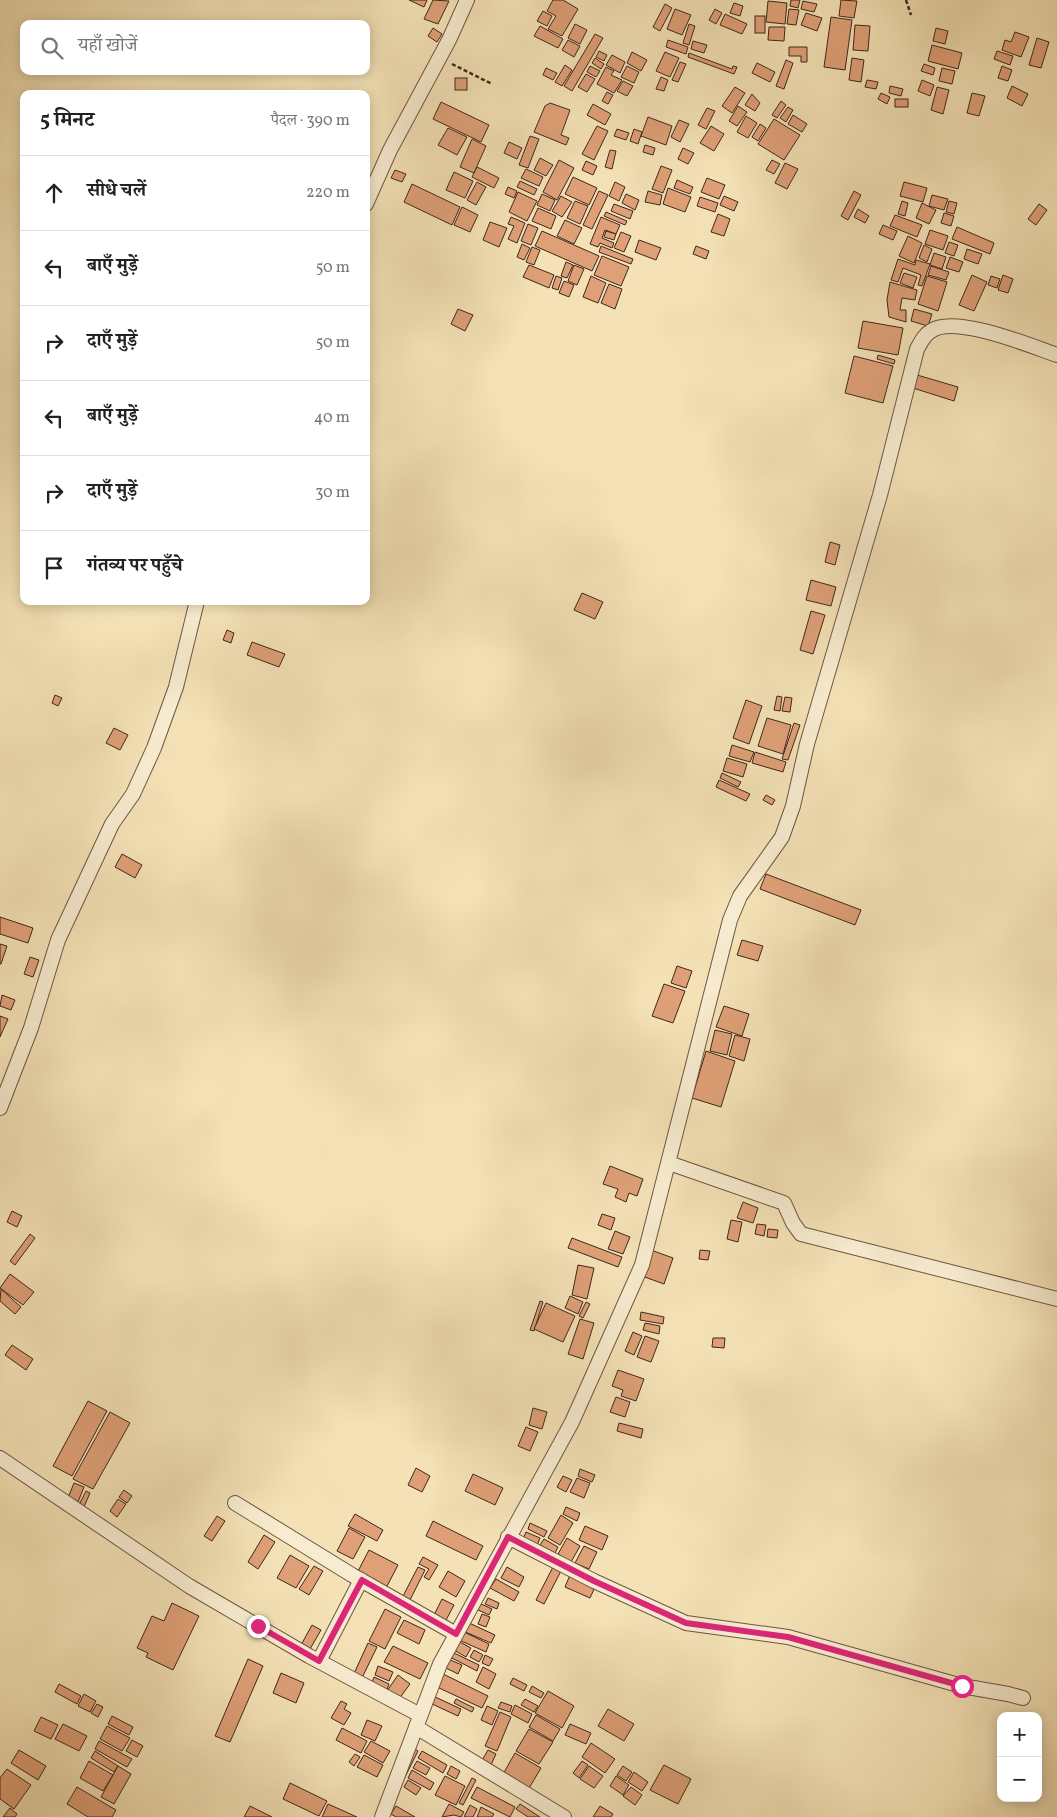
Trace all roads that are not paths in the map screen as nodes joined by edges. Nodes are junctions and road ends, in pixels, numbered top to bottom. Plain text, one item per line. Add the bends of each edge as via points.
1 (467, 0) edge
2 (370, 195) edge
3 (1057, 355) edge
4 (195, 605) edge
5 (0, 1108) edge
6 (669, 1163) junction
7 (1057, 1299) edge
8 (0, 1458) edge
9 (235, 1503) dead end
10 (508, 1537) junction
11 (362, 1580) junction
12 (456, 1634) junction
13 (319, 1661) junction
14 (1023, 1698) dead end
15 (418, 1721) junction
16 (382, 1817) edge
17 (564, 1817) edge

1 - 2 street
3 - 6 street via 971,328 950,326 932,329 922,338 793,806 782,837 740,896 730,920
4 - 5 street via 176,687 154,748 133,794 108,832 58,940 31,1028
6 - 7 street via 784,1203 801,1234
6 - 10 street via 642,1265 572,1422
8 - 13 street via 189,1586
9 - 11 street
10 - 12 street
10 - 14 street via 686,1623 788,1637 962,1686
11 - 12 street
11 - 13 street
12 - 15 street via 440,1664
13 - 15 street
15 - 16 street
15 - 17 street

